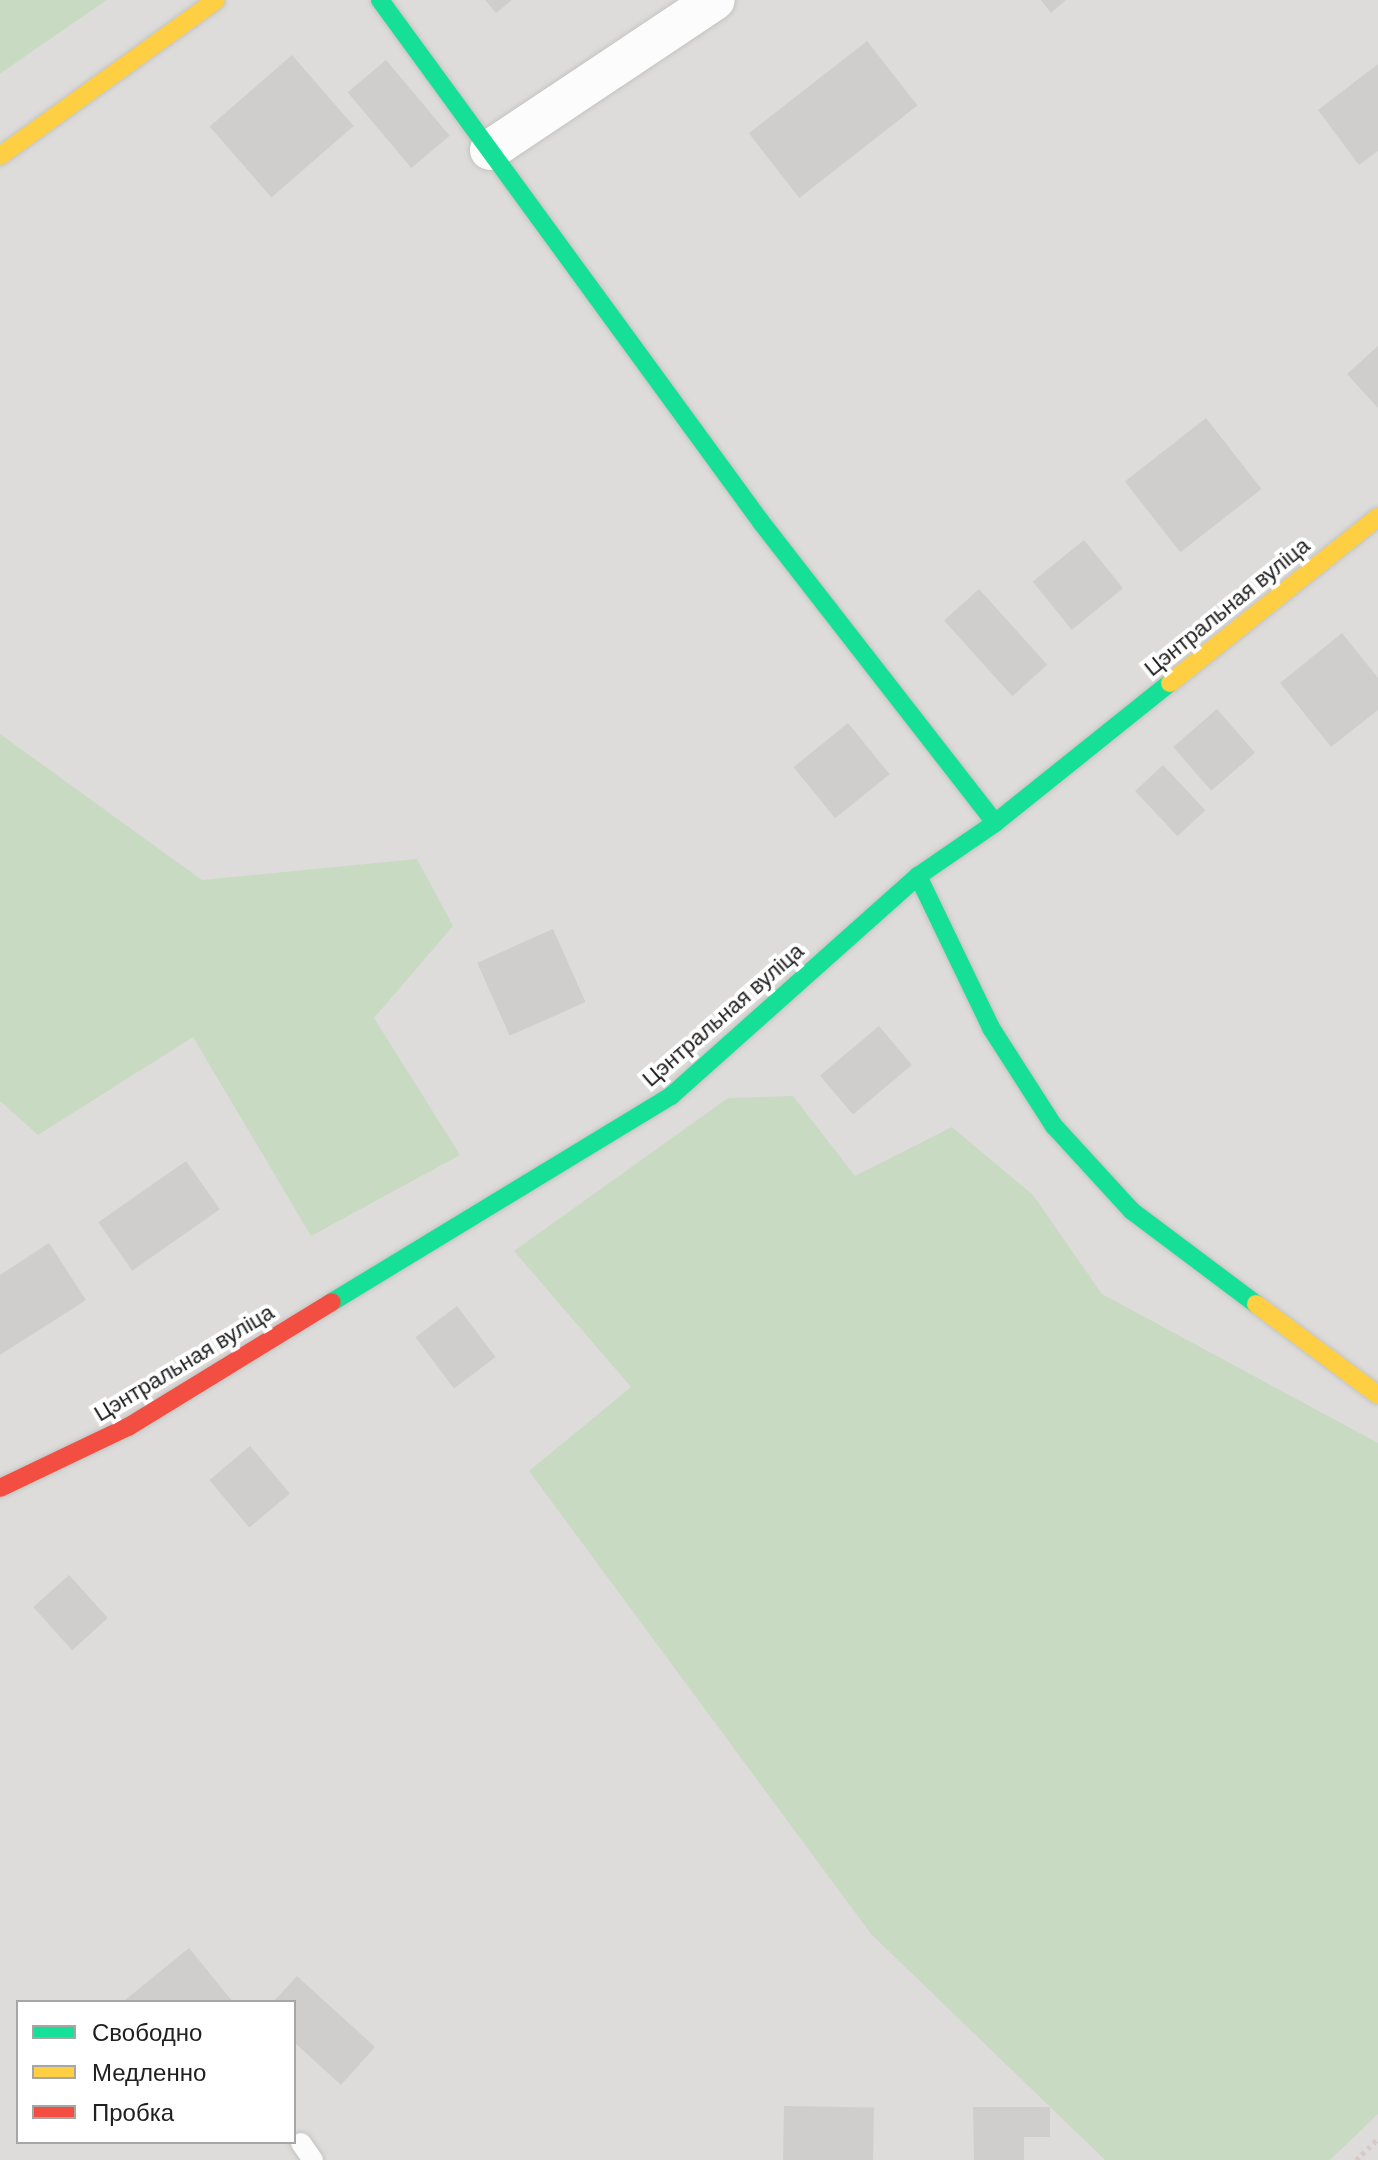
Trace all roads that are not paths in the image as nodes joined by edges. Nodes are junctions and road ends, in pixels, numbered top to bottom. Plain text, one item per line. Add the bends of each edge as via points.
1 (216, 0) edge
2 (380, 0) edge
3 (715, 0) edge
4 (490, 150) junction
5 (0, 156) edge
6 (1378, 517) edge
7 (995, 823) junction
8 (918, 876) junction
9 (1378, 1395) edge
10 (0, 1488) edge

1 - 5 street
2 - 4 street
3 - 4 street
4 - 7 street via 761,522
6 - 7 street, Цэнтральная вуліца
7 - 8 street, Цэнтральная вуліца
8 - 9 street via 991,1028 1054,1126 1132,1211
8 - 10 street, Цэнтральная вуліца via 671,1096 128,1427

